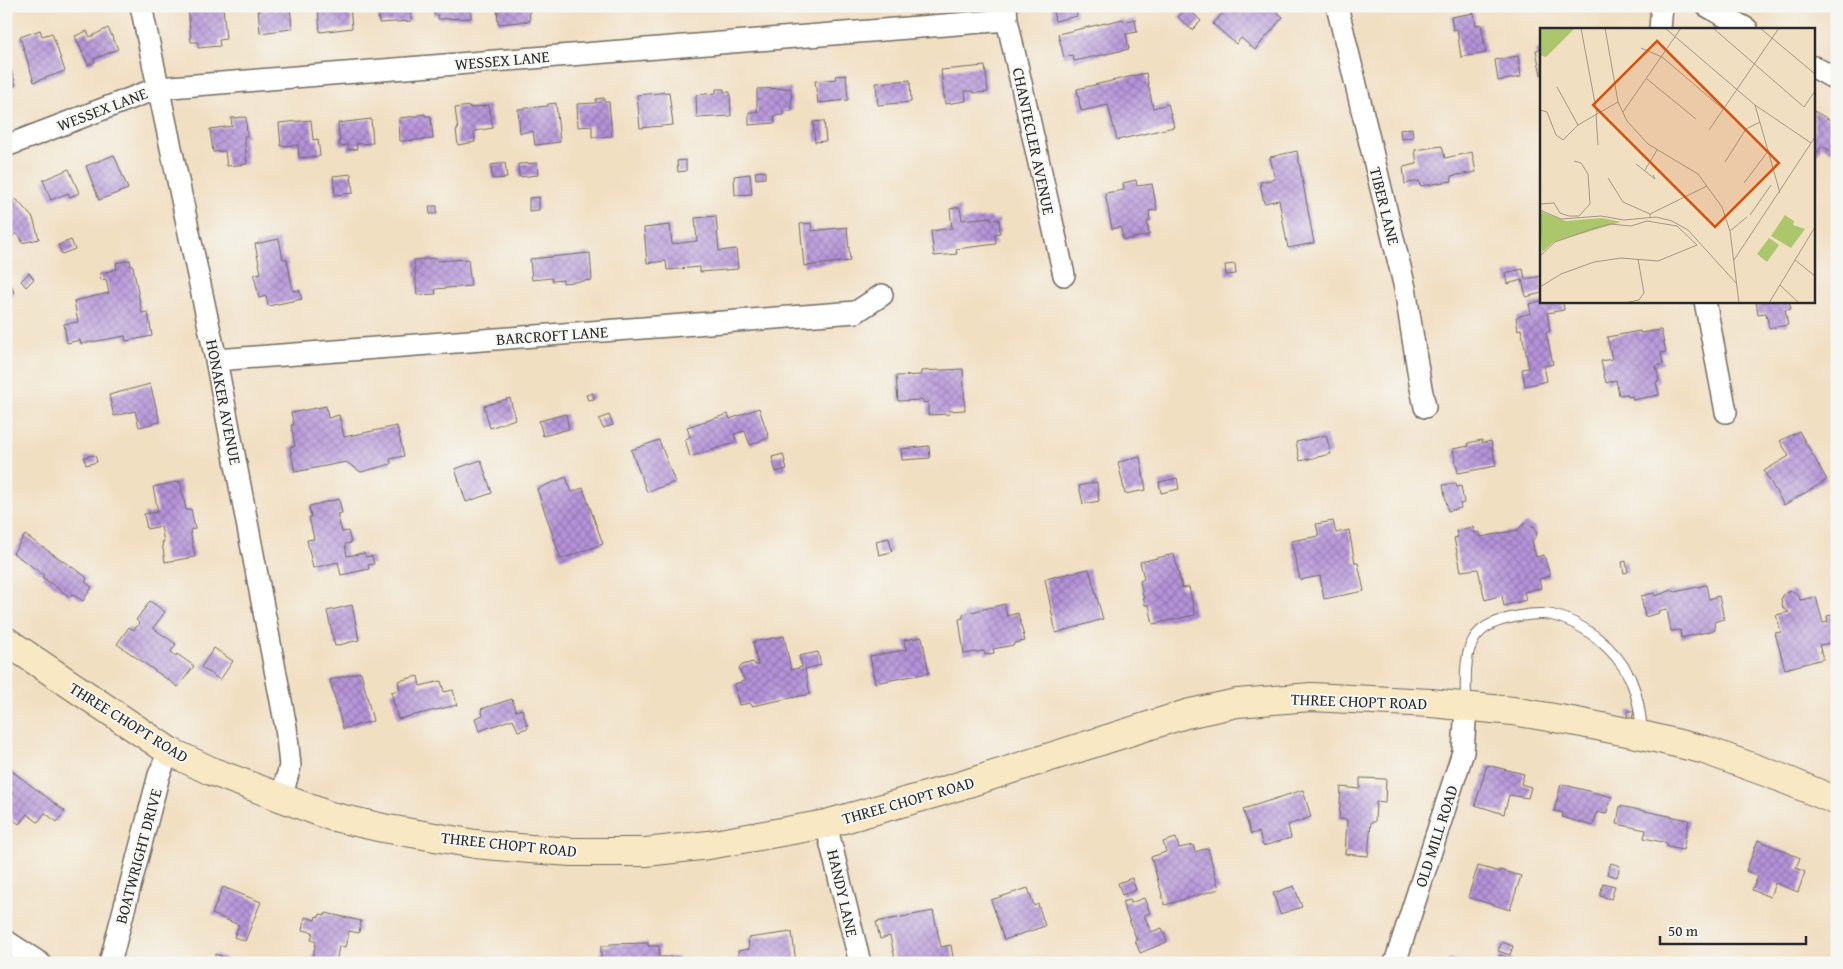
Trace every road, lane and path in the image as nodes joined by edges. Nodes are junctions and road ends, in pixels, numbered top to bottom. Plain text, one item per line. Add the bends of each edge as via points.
1 (141, 6) edge
2 (1336, 6) edge
3 (1662, 6) edge
4 (1707, 6) edge
5 (1007, 13) edge
6 (1660, 28) edge
7 (1745, 28) edge
8 (1816, 68) edge
9 (1837, 80) edge
10 (158, 88) junction
11 (6, 146) edge
12 (1064, 276) dead end
13 (882, 295) dead end
14 (1705, 302) edge
15 (216, 360) junction
16 (1425, 407) dead end
17 (1726, 412) dead end
18 (6, 641) edge
19 (1466, 708) junction
20 (1642, 735) junction
21 (168, 751) junction
22 (281, 799) junction
23 (1837, 801) edge
24 (826, 824) junction
25 (6, 941) edge
26 (40, 963) edge
27 (110, 963) edge
28 (860, 963) edge
29 (1395, 963) edge

1 - 10 street, HONAKER AVENUE
2 - 16 street, TIBER LANE via 1405,288
3 - 6 street
4 - 7 street
5 - 10 street, WESSEX LANE
5 - 12 street, CHANTECLER AVENUE
8 - 9 street
10 - 11 street, WESSEX LANE
10 - 15 street, HONAKER AVENUE
13 - 15 street, BARCROFT LANE via 856,312
14 - 17 street
15 - 22 street, HONAKER AVENUE via 286,727 290,766
18 - 21 main road, THREE CHOPT ROAD
19 - 20 main road, THREE CHOPT ROAD via 1513,711
19 - 20 lane via 1470,646 1478,633 1498,621 1523,615 1551,615 1590,634 1621,664 1636,695
19 - 24 main road, THREE CHOPT ROAD via 1327,697 1237,703 1156,723 940,792
19 - 29 street, OLD MILL ROAD via 1463,752
20 - 23 main road, THREE CHOPT ROAD via 1724,757
21 - 22 main road, THREE CHOPT ROAD
21 - 27 street, BOATWRIGHT DRIVE
22 - 24 main road, THREE CHOPT ROAD via 330,816 384,828 476,844 571,852 646,852
24 - 28 street, HANDY LANE
25 - 26 street

